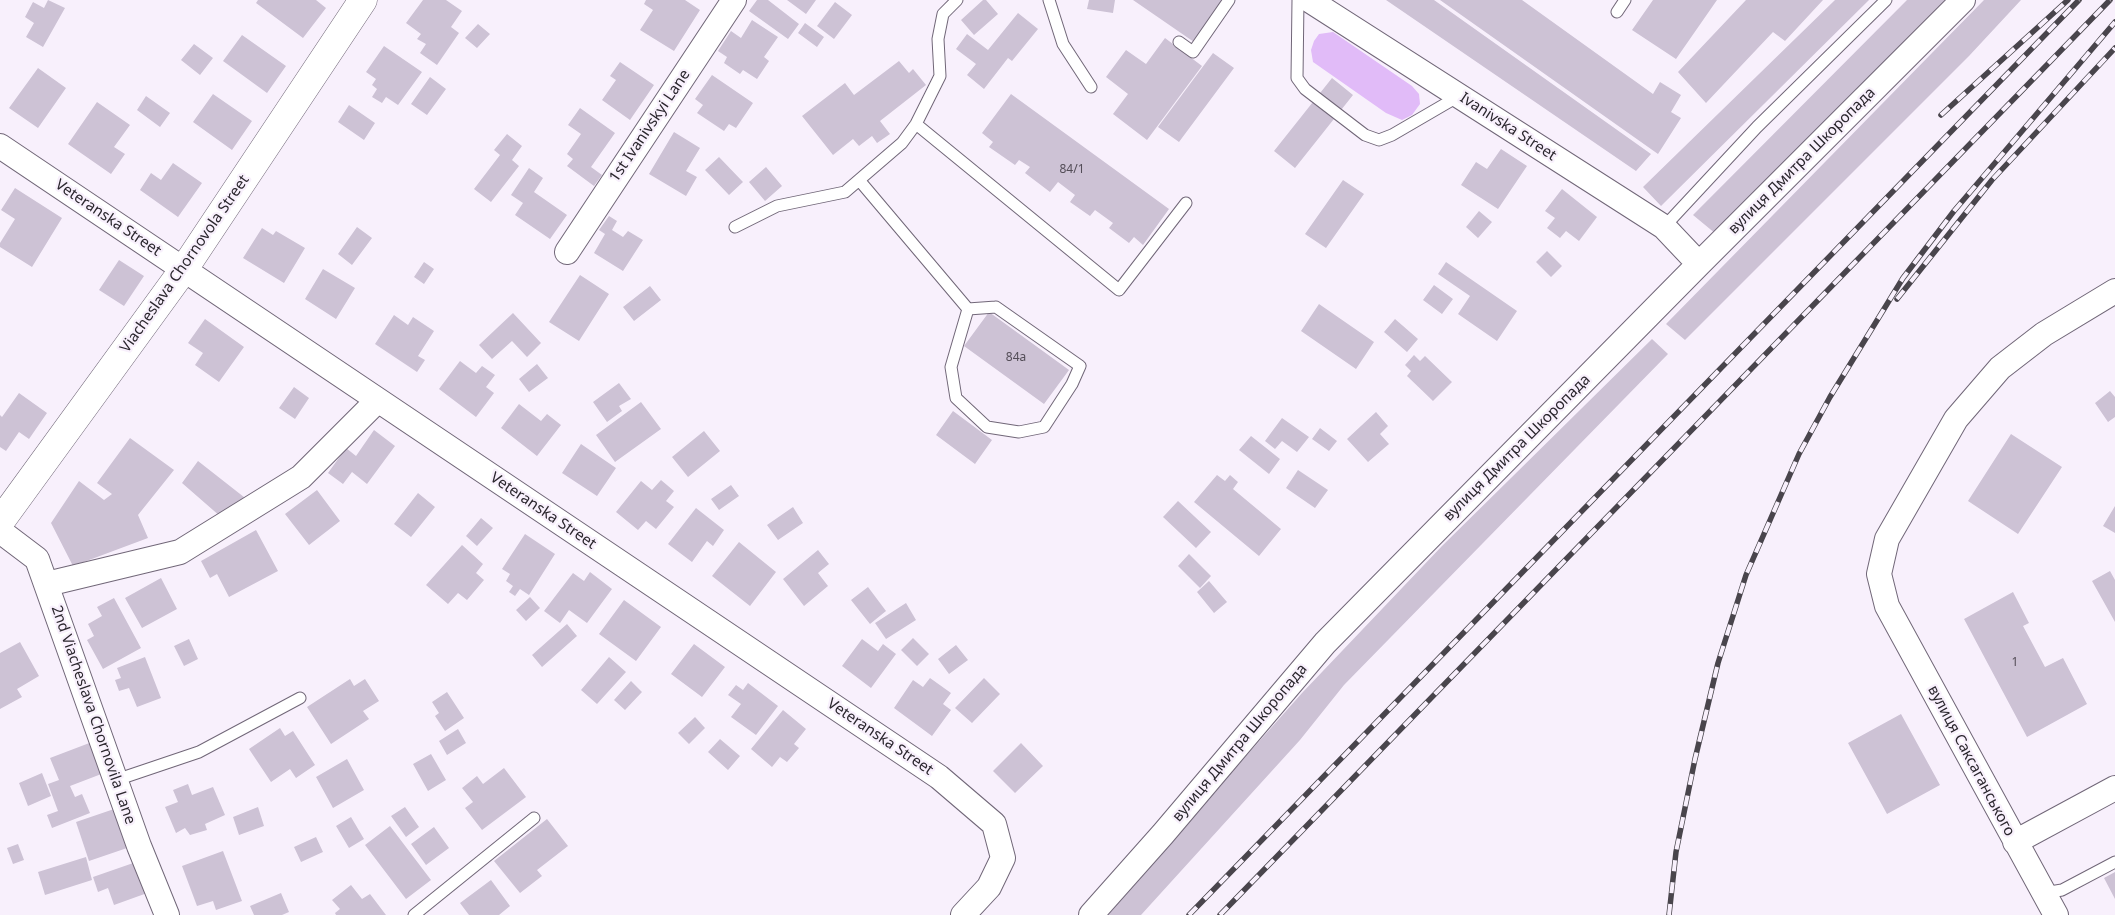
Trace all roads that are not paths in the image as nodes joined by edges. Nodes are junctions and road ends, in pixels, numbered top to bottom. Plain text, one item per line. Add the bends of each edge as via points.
1 (363, 0) edge
2 (734, 0) edge
3 (957, 0) edge
4 (1049, 0) edge
5 (1229, 0) edge
6 (1298, 0) edge
7 (1310, 0) edge
8 (1626, 0) edge
9 (1886, 0) edge
10 (1963, 0) edge
11 (1617, 12) dead end
12 (1180, 42) dead end
13 (1091, 88) dead end
14 (1460, 96) junction
15 (916, 124) junction
16 (0, 146) edge
17 (859, 180) junction
18 (1186, 203) dead end
19 (735, 227) dead end
20 (1664, 227) junction
21 (566, 252) dead end
22 (1699, 264) junction
23 (184, 270) junction
24 (2115, 291) edge
25 (968, 308) junction
26 (378, 400) junction
27 (0, 522) edge
28 (0, 531) edge
29 (47, 584) junction
30 (300, 698) dead end
31 (116, 780) junction
32 (2115, 788) edge
33 (534, 818) dead end
34 (2015, 842) junction
35 (2115, 862) edge
36 (2044, 894) junction
37 (168, 915) edge
38 (414, 915) edge
39 (964, 915) edge
40 (1091, 915) edge
41 (2056, 915) edge

1 - 23 main road, Viacheslava Chornovola Street
2 - 21 street, 1st Ivanivskyi Lane
3 - 15 lane via 943,14 938,39 940,76
4 - 13 lane via 1063,44
5 - 12 lane via 1193,52
6 - 14 lane via 1297,78 1305,89 1366,135 1379,140 1392,135
7 - 14 street, Ivanivska Street
8 - 11 lane
9 - 20 lane via 1756,128
10 - 22 street, вулиця Дмитра Шкоропада
14 - 20 street, Ivanivska Street
15 - 17 lane via 902,143
15 - 18 lane via 1119,290
16 - 23 street, Veteranska Street
17 - 19 lane via 845,192 777,206
17 - 25 lane
20 - 22 street, Ivanivska Street
22 - 40 street, вулиця Дмитра Шкоропада via 1325,643
23 - 26 street, Veteranska Street
23 - 27 main road, Viacheslava Chornovola Street
24 - 34 street, вулиця Саксаганського via 2044,334 2000,368 1956,419 1887,539 1879,574 1887,606
25 - 25 lane via 951,367 956,398 987,427 1019,432 1044,427 1080,366 996,307
26 - 29 street via 301,477 180,552
26 - 39 street, Veteranska Street via 939,777 994,824 1004,858 989,887
28 - 29 street, 2nd Viacheslava Chornovila Lane via 37,559
29 - 31 street, 2nd Viacheslava Chornovila Lane
30 - 31 lane via 199,752
31 - 37 street, 2nd Viacheslava Chornovila Lane
32 - 34 street
33 - 38 lane
34 - 36 street, вулиця Саксаганського
35 - 36 lane via 2062,890
36 - 41 street, вулиця Саксаганського

